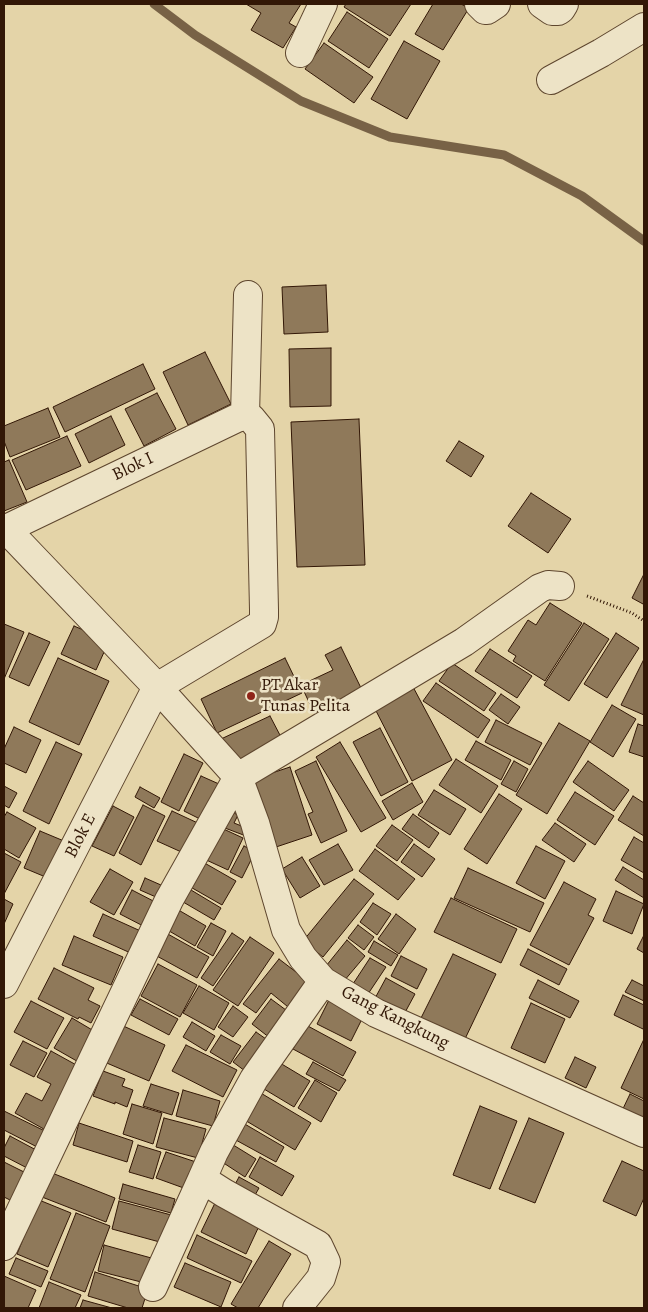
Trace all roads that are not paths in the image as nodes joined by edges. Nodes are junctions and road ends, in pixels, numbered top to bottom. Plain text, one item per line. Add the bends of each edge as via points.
1 (323, 4) edge
2 (542, 4) edge
3 (564, 4) edge
4 (644, 27) edge
5 (300, 53) dead end
6 (551, 80) dead end
7 (248, 295) dead end
8 (253, 423) junction
9 (5, 530) edge
10 (560, 586) road end
11 (157, 687) junction
12 (238, 777) junction
13 (323, 981) junction
14 (4, 984) edge
15 (644, 1133) edge
16 (202, 1179) junction
17 (4, 1246) edge
18 (154, 1288) dead end
19 (297, 1308) edge

1 - 5 street
2 - 3 street via 552,11 558,11
4 - 6 street
7 - 8 street
8 - 9 street, Blok I via 237,418
8 - 11 street via 262,624
9 - 11 street
10 - 12 street via 540,588 464,642
11 - 12 street
11 - 14 street, Blok E
12 - 13 street, Gang Kangkung via 286,930 303,958
12 - 17 street via 169,900
13 - 15 street, Gang Kangkung via 376,1012
13 - 16 street via 254,1079
16 - 18 street
16 - 19 street via 318,1245 326,1262 321,1278

